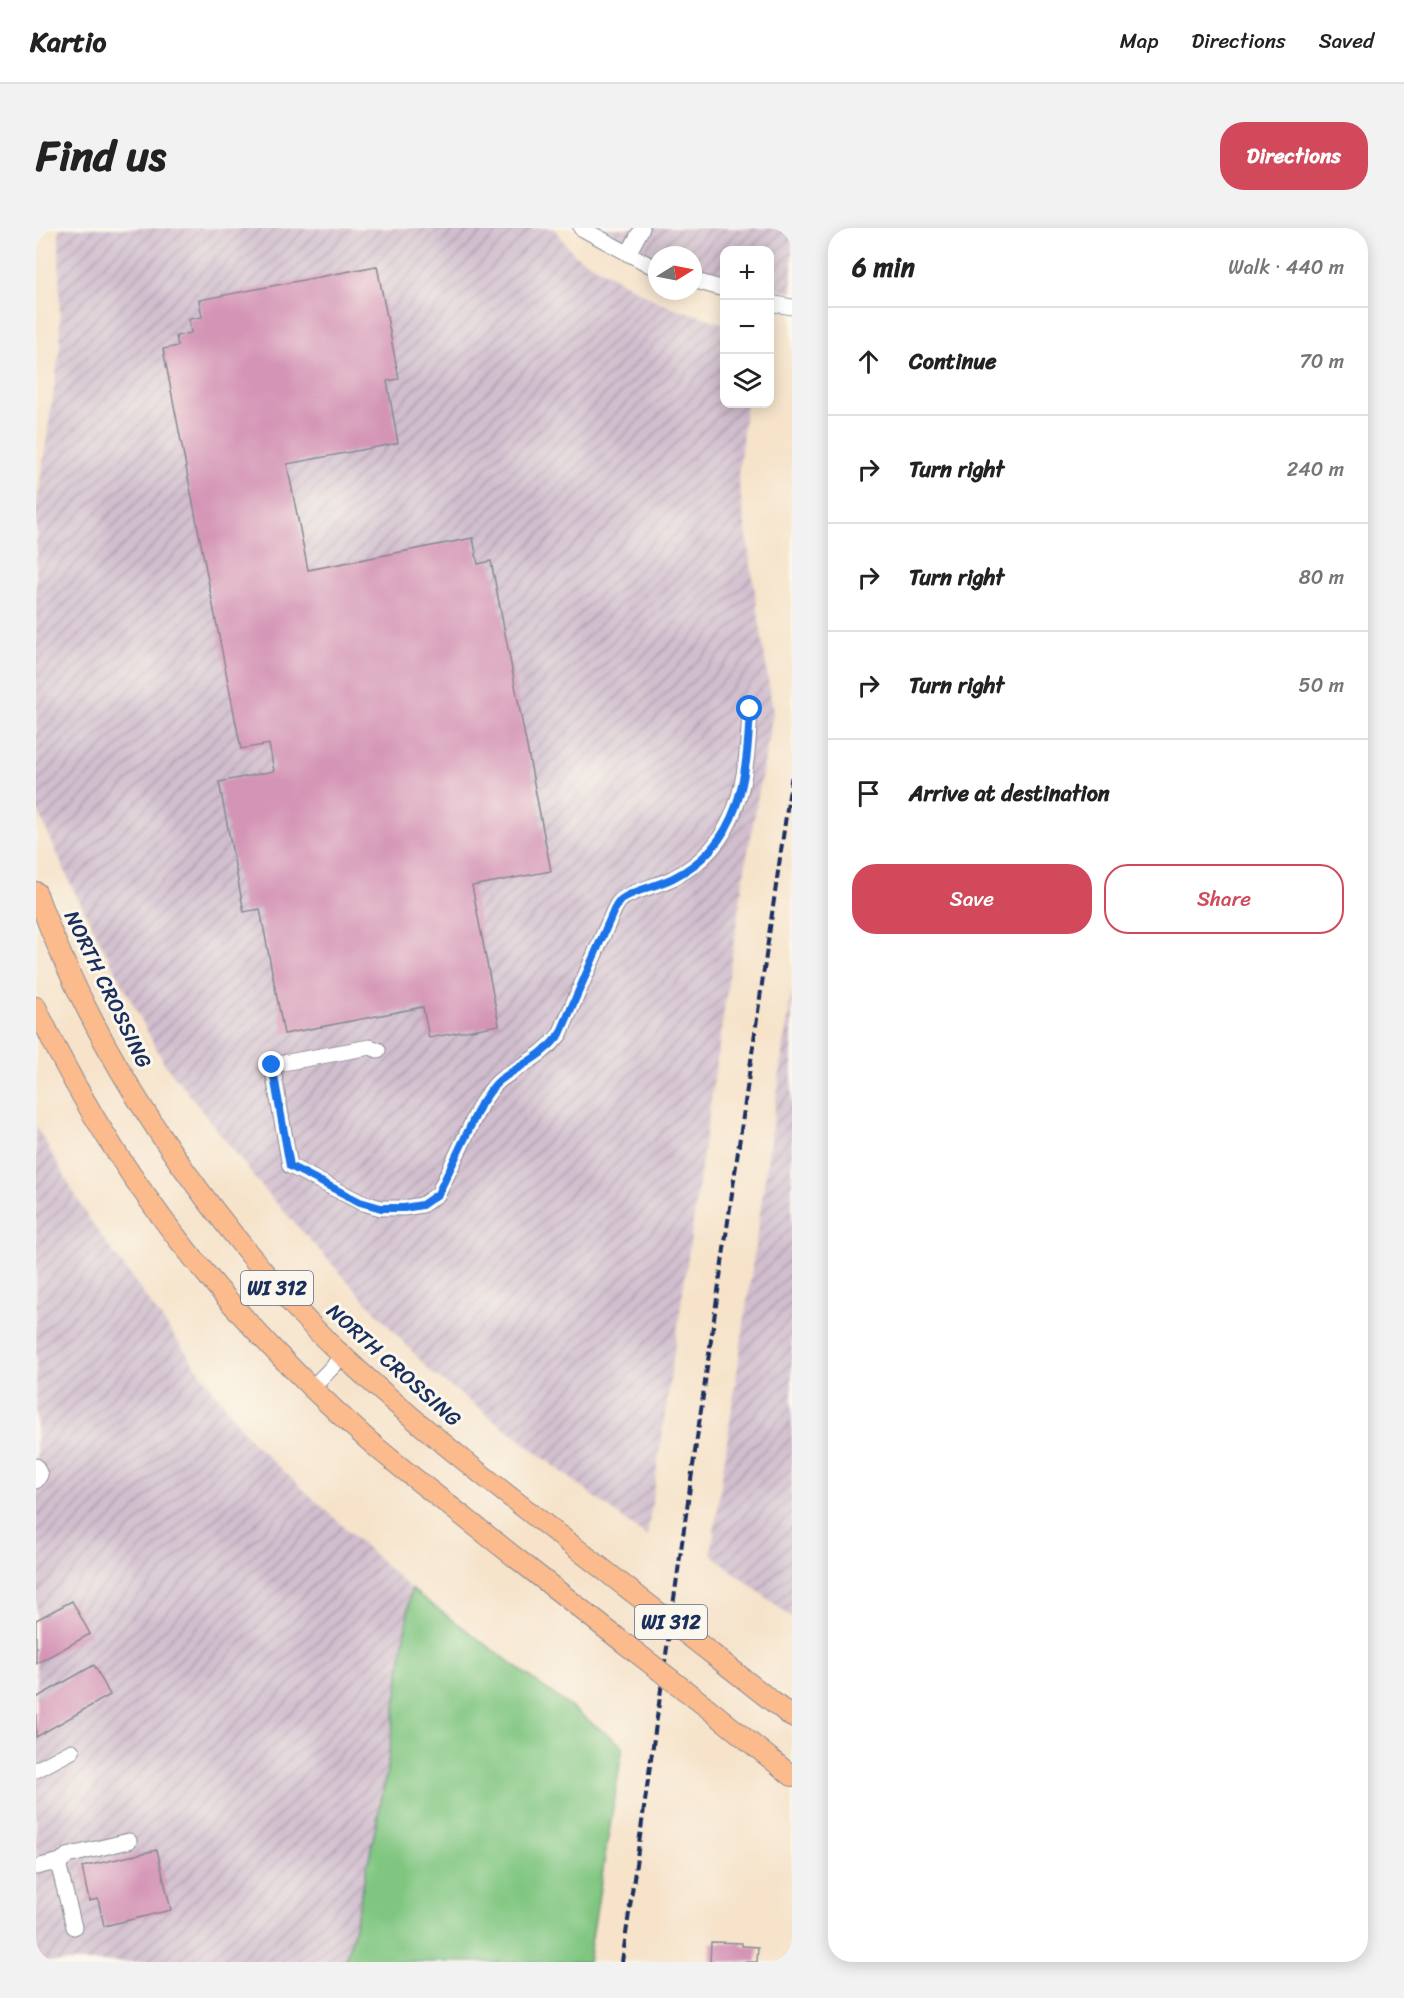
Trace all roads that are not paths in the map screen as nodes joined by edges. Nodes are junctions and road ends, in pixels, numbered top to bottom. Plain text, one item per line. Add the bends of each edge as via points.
1 (581, 228) edge
2 (642, 228) edge
3 (628, 254) junction
4 (648, 264) edge
5 (702, 283) edge
6 (720, 288) edge
7 (774, 304) edge
8 (792, 306) edge
9 (750, 709) dead end
10 (36, 892) edge
11 (36, 1007) edge
12 (378, 1050) dead end
13 (343, 1356) junction
14 (312, 1388) junction
15 (36, 1466) edge
16 (36, 1481) edge
17 (792, 1718) edge
18 (72, 1751) dead end
19 (36, 1770) edge
20 (792, 1776) edge
21 (129, 1841) dead end
22 (61, 1861) junction
23 (36, 1867) edge
24 (74, 1927) dead end

1 - 3 street
2 - 3 street
3 - 4 street
5 - 6 street
7 - 8 street
9 - 12 street via 743,787 719,841 699,863 622,899 560,1034 535,1059 490,1092 438,1194 422,1205 381,1208 360,1202 290,1166 272,1065 370,1047
10 - 13 main road, NORTH CROSSING / WI 312 via 86,1006 128,1084 175,1158 274,1285
11 - 14 main road via 90,1110 137,1184 238,1312
13 - 14 street
13 - 17 main road, NORTH CROSSING / WI 312, bridge via 411,1416
14 - 20 main road, bridge via 378,1448
15 - 16 street via 40,1475
18 - 19 street
21 - 22 street via 67,1856
22 - 23 street
22 - 24 street via 59,1867

